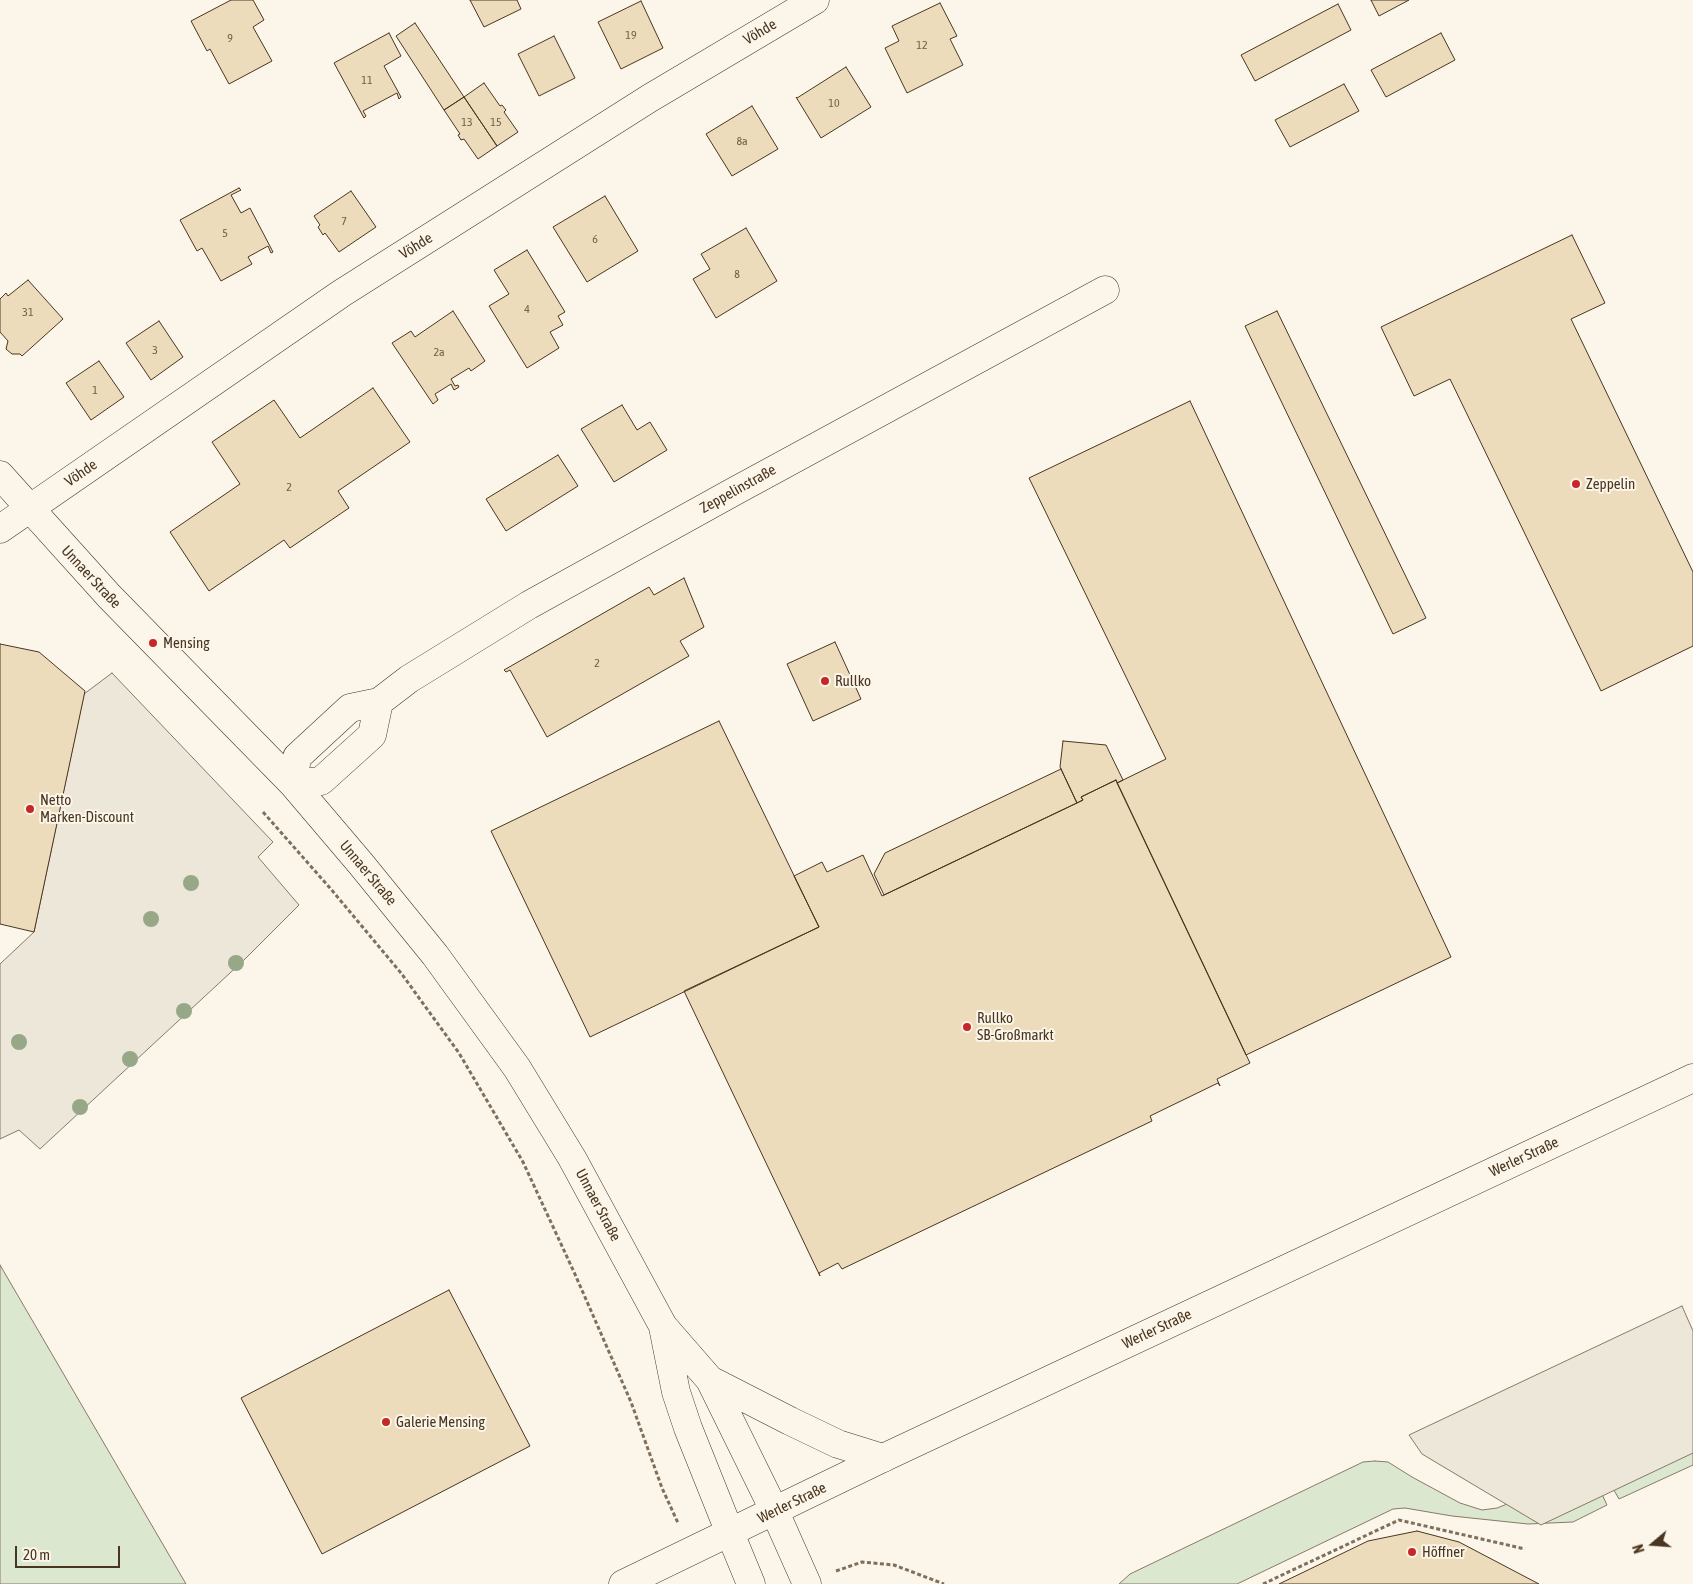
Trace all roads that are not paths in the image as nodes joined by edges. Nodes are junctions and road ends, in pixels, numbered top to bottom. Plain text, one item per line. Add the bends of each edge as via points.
1 (815, 0) edge
2 (1105, 290) dead end
3 (0, 475) edge
4 (29, 509) junction
5 (0, 529) edge
6 (293, 784) junction
7 (1693, 1078) edge
8 (663, 1326) junction
9 (710, 1380) junction
10 (883, 1458) junction
11 (775, 1512) junction
12 (730, 1533) junction
13 (807, 1583) edge
14 (623, 1584) edge
15 (751, 1584) edge

1 - 4 street, Vöhde via 650,98 342,293
2 - 6 street, Zeppelinstraße via 528,605 409,679 379,702 372,735 321,781
3 - 4 street, Unnaer Straße
4 - 5 street, Vöhde
4 - 6 street, Unnaer Straße via 147,636
6 - 8 street, Unnaer Straße via 435,955 517,1068 572,1158
7 - 10 street, Werler Straße
8 - 9 street, Unnaer Straße
8 - 12 street, Unnaer Straße via 676,1392
9 - 10 street, Unnaer Straße via 838,1444
9 - 11 street, Unnaer Straße
10 - 11 street, Werler Straße
11 - 12 street, Werler Straße
11 - 13 street, Unnaer Straße
12 - 14 street, Werler Straße
12 - 15 street, Unnaer Straße

